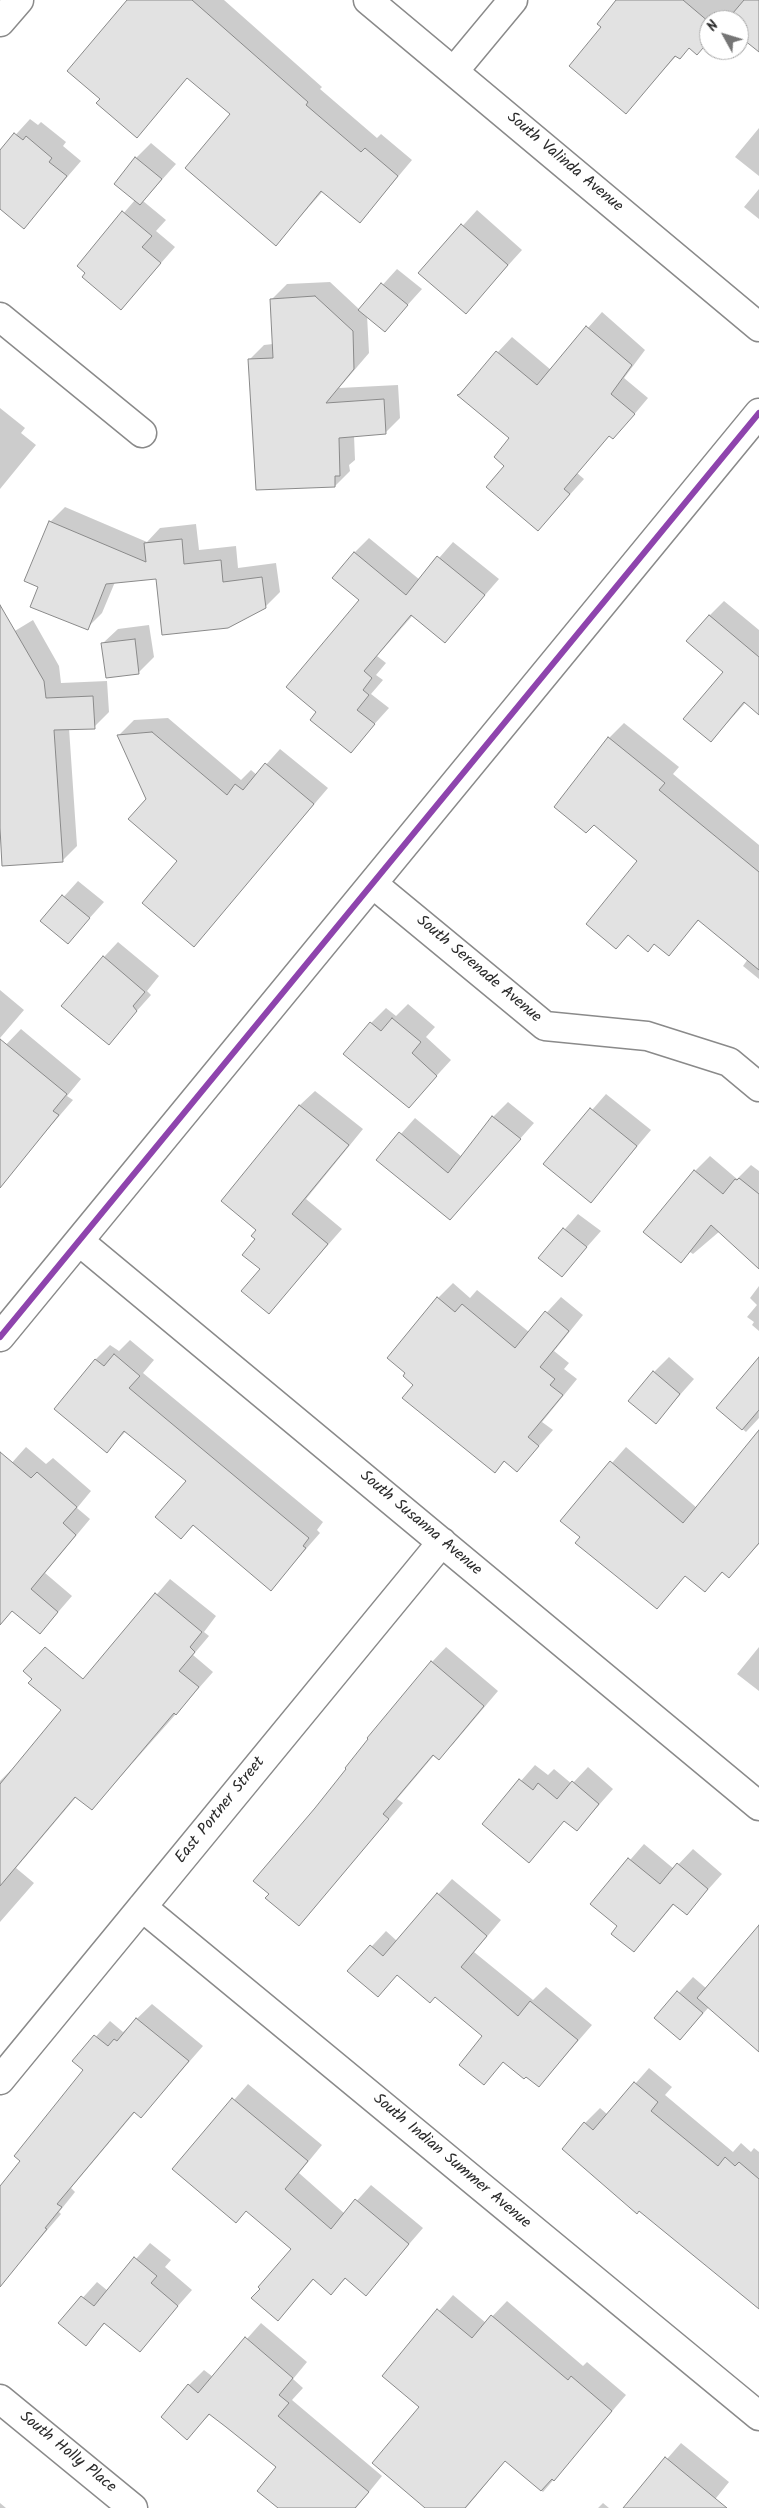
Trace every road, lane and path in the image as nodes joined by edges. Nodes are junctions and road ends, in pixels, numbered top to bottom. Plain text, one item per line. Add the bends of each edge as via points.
1 (19, 0) edge
2 (368, 0) edge
3 (513, 0) edge
4 (0, 22) edge
5 (454, 71) junction
6 (0, 317) edge
7 (759, 326) edge
8 (759, 413) edge
9 (142, 433) dead end
10 (373, 884) junction
11 (759, 1087) edge
12 (80, 1242) junction
13 (0, 1337) edge
14 (442, 1542) junction
15 (759, 1806) edge
16 (142, 1907) junction
17 (0, 2080) edge
18 (0, 2399) edge
19 (759, 2416) edge
20 (133, 2508) edge

1 - 4 street
2 - 5 street, South Valinda Avenue
3 - 5 street
5 - 7 street, South Valinda Avenue
6 - 9 street
8 - 10 street
10 - 11 street, South Serenade Avenue via 545,1026 647,1036 728,1062
10 - 12 street
12 - 13 street
12 - 14 street, South Susanna Avenue
14 - 15 street, South Susanna Avenue
14 - 16 street, East Portner Street
16 - 17 street, East Portner Street
16 - 19 street, South Indian Summer Avenue
18 - 20 street, South Holly Place

